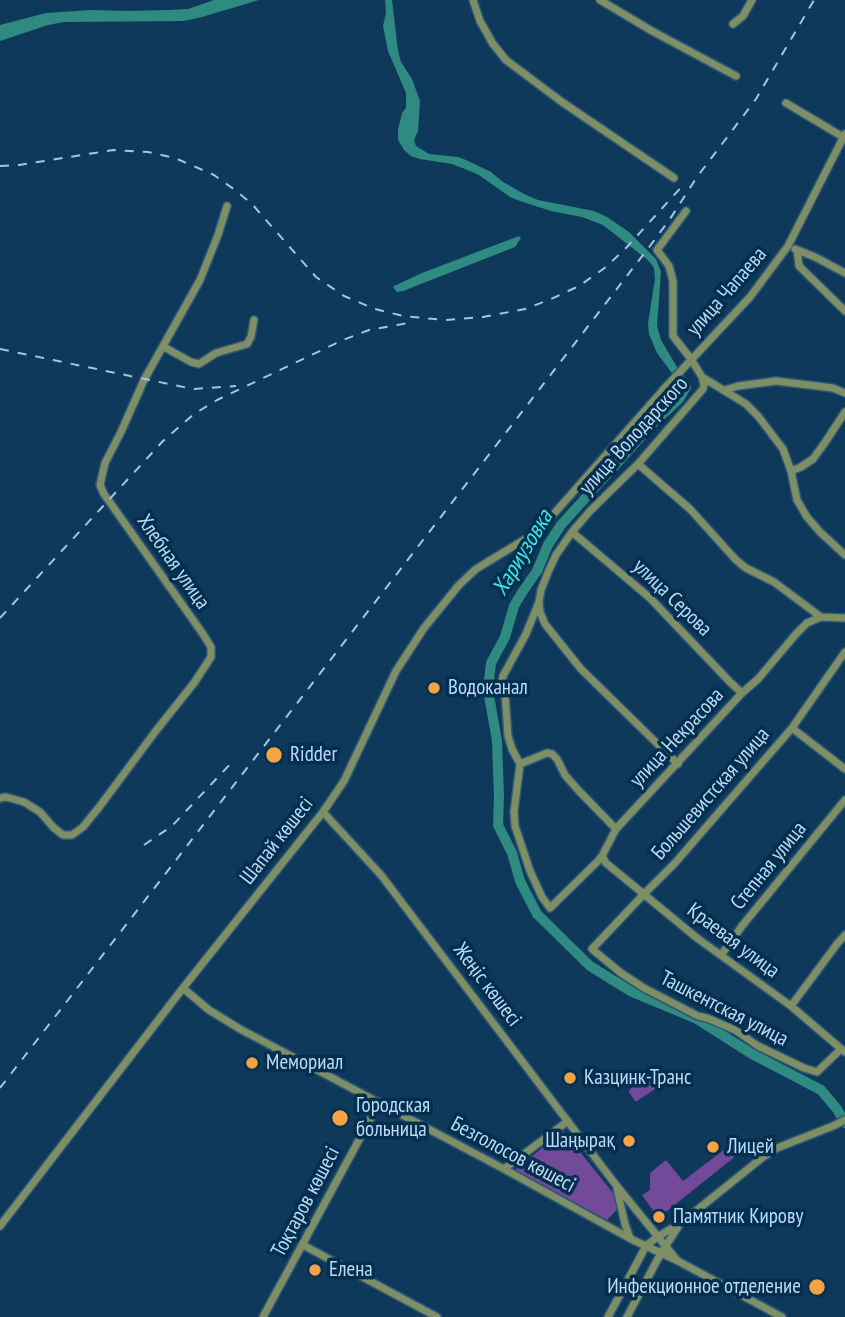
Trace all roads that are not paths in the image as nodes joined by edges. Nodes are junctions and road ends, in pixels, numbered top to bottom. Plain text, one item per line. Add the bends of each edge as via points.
1 (473, 0) edge
2 (600, 0) edge
3 (752, 0) edge
4 (733, 24) dead end
5 (736, 76) dead end
6 (786, 103) dead end
7 (844, 136) edge
8 (674, 178) dead end
9 (227, 206) dead end
10 (686, 211) dead end
11 (788, 246) junction
12 (797, 250) junction
13 (845, 273) edge
14 (845, 311) edge
15 (254, 320) dead end
16 (164, 347) junction
17 (691, 359) junction
18 (702, 377) junction
19 (663, 390) joint
20 (725, 390) junction
21 (845, 393) edge
22 (845, 412) edge
23 (843, 423) edge
24 (638, 464) junction
25 (792, 471) junction
26 (572, 533) junction
27 (845, 555) edge
28 (539, 602) junction
29 (821, 617) junction
30 (845, 618) edge
31 (845, 652) edge
32 (743, 693) junction
33 (792, 728) junction
34 (520, 764) junction
35 (678, 764) junction
36 (845, 769) edge
37 (0, 798) edge
38 (845, 800) edge
39 (323, 812) junction
40 (616, 829) junction
41 (602, 856) junction
42 (644, 894) junction
43 (845, 935) edge
44 (592, 949) joint
45 (721, 954) junction
46 (183, 988) junction
47 (791, 1006) junction
48 (843, 1050) edge
49 (379, 1103) junction
50 (845, 1120) edge
51 (568, 1121) junction
52 (504, 1169) junction
53 (616, 1185) junction
54 (681, 1223) junction
55 (0, 1226) edge
56 (657, 1237) junction
57 (631, 1239) junction
58 (303, 1245) junction
59 (646, 1246) junction
60 (663, 1250) junction
61 (263, 1317) edge
62 (438, 1317) edge
63 (608, 1317) edge
64 (627, 1317) edge
65 (782, 1317) edge

1 - 8 street via 480,21 506,60
2 - 5 street
3 - 4 street
6 - 7 street
7 - 11 street, улица Чапаева
9 - 16 street, Хлебная улица via 200,279
10 - 17 street, улица Володарского via 657,250 673,281 673,336
11 - 12 street
11 - 17 street, улица Чапаева via 750,298
12 - 13 street
12 - 14 street via 799,266
15 - 16 street via 247,344 216,353 199,364
16 - 37 street, Хлебная улица via 105,463 100,485 203,634 211,657 100,806 72,835 64,835 24,803
17 - 18 street, улица Володарского
17 - 19 street, улица Чапаева
18 - 20 street
18 - 24 street, улица Володарского via 703,389
19 - 39 street, Шапай көшесі via 544,525 476,569 424,628 396,671 344,781
20 - 21 street via 776,381
20 - 25 street via 758,416 783,449
22 - 23 street
23 - 25 street via 813,459
24 - 26 street, улица Володарского
24 - 29 street via 690,509 736,560
25 - 27 street via 797,500 807,517
26 - 28 street, улица Володарского via 556,555
26 - 32 street, улица Серова via 650,598
28 - 34 street, улица Володарского via 501,686 508,736
28 - 35 street via 545,624 581,669
29 - 30 street
29 - 32 street, улица Некрасова via 807,623
31 - 33 street, Большевистская улица
32 - 35 street, улица Некрасова
33 - 36 street
33 - 42 street, Большевистская улица
34 - 40 street via 552,754 565,775
34 - 41 street, улица Некрасова via 515,826 530,871 550,908
35 - 40 street, улица Некрасова
38 - 45 street, Степная улица
39 - 46 street, Шапай көшесі
39 - 51 street, Жеңіс көшесі via 382,875
40 - 41 street, улица Некрасова
41 - 42 street, Краевая улица
42 - 44 street, Большевистская улица
42 - 45 street, Краевая улица
43 - 47 street
44 - 48 street, Ташкентская улица via 644,988 813,1072
45 - 47 street, Краевая улица
46 - 49 street, Безголосов көшесі via 240,1029
46 - 55 street, Шапай көшесі
47 - 48 street, Краевая улица
49 - 52 street, Безголосов көшесі
49 - 58 street, Тоқтаров көшесі
50 - 54 street via 777,1148
51 - 52 street
51 - 53 street, Жеңіс көшесі
52 - 57 street, Безголосов көшесі
53 - 56 street, Жеңіс көшесі
53 - 57 street, Жеңіс көшесі
54 - 56 street
54 - 60 street
56 - 59 street
56 - 60 street, Жеңіс көшесі
57 - 59 street, Безголосов көшесі
58 - 61 street, Тоқтаров көшесі
58 - 62 street
59 - 60 street, Безголосов көшесі
59 - 63 street
60 - 64 street
60 - 65 street, Безголосов көшесі

